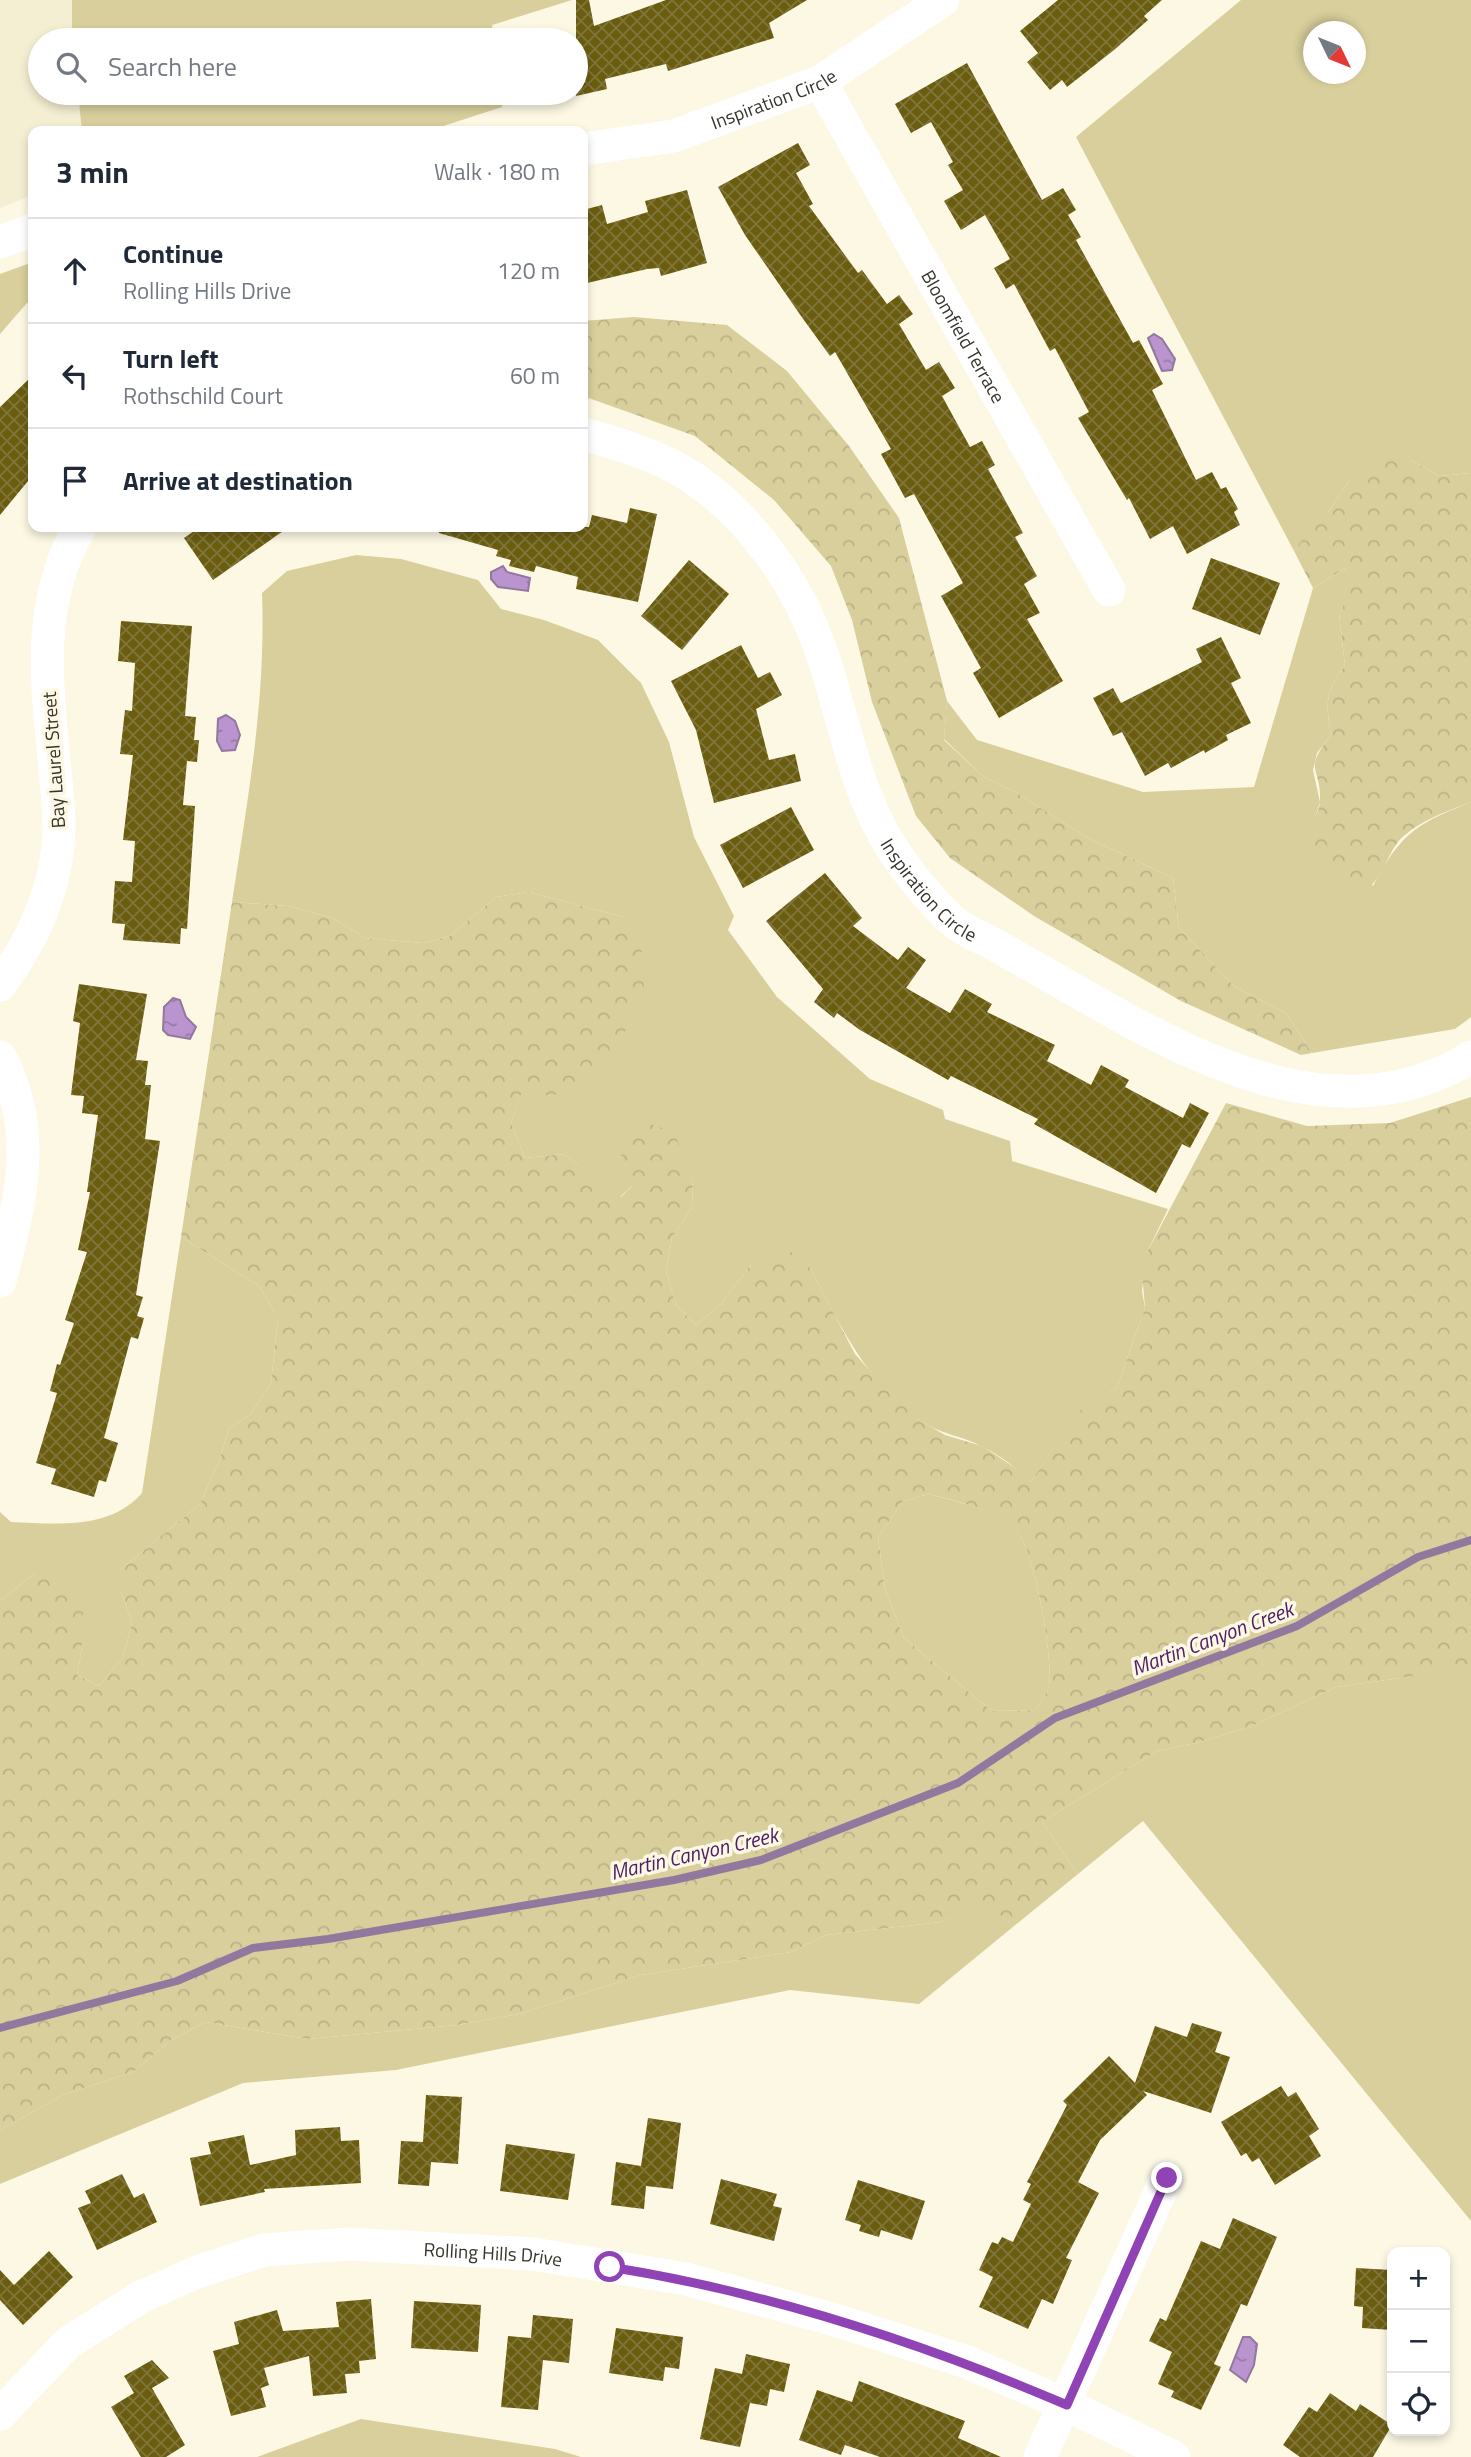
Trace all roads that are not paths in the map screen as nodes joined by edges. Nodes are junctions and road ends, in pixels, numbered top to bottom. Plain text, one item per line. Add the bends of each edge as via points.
1 (943, 0) edge
2 (820, 82) junction
3 (588, 148) edge
4 (28, 232) edge
5 (0, 242) edge
6 (588, 436) edge
7 (78, 532) edge
8 (1109, 590) dead end
9 (0, 985) edge
10 (0, 1057) edge
11 (1471, 1057) edge
12 (0, 1281) edge
13 (1167, 2178) dead end
14 (1067, 2405) junction
15 (1, 2409) edge
16 (1041, 2457) edge
17 (1174, 2457) edge

1 - 2 street, Inspiration Circle
2 - 3 street, Inspiration Circle via 674,136
2 - 8 street, Bloomfield Terrace
4 - 5 street
6 - 11 street, Inspiration Circle via 652,456 690,476 766,550 796,594 820,647 853,767 876,825 905,867 953,921 1158,1039 1270,1083 1377,1092 1419,1081
7 - 9 street, Bay Laurel Street via 55,581 49,612 47,675 59,844 52,884 22,956
10 - 12 street via 22,1111 22,1198
13 - 14 street
14 - 15 street, Rolling Hills Drive via 967,2362 686,2279 533,2254 348,2244 264,2250 141,2297 68,2343
14 - 16 street
14 - 17 street, Rolling Hills Drive

